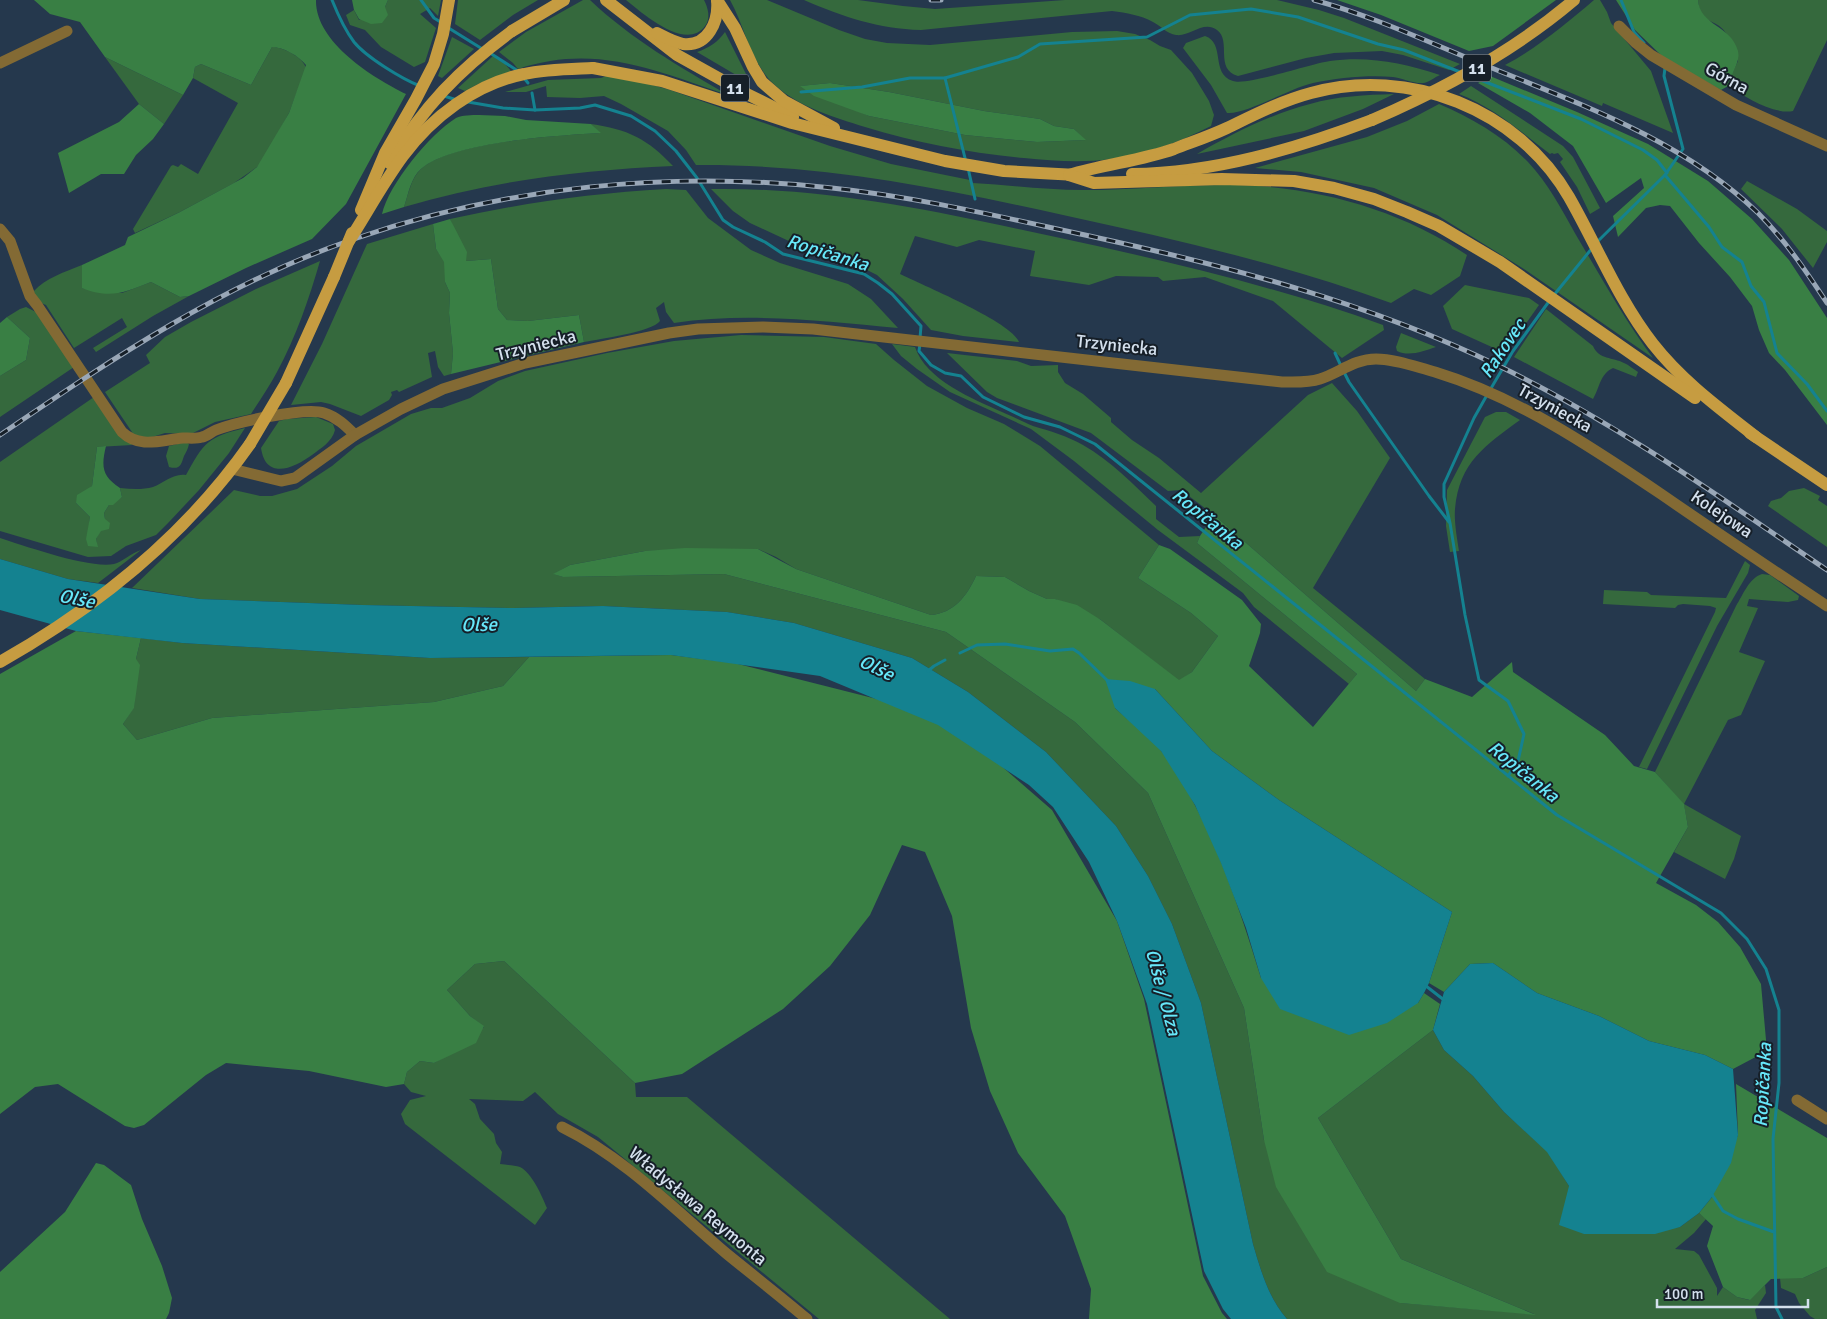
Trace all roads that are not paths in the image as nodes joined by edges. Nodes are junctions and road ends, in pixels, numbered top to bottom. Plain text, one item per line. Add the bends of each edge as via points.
1 (450, 0) edge
2 (606, 0) edge
3 (717, 0) edge
4 (1574, 0) edge
5 (560, 2) edge
6 (630, 19) junction
7 (1619, 26) dead end
8 (67, 31) dead end
9 (0, 63) edge
10 (852, 138) junction
11 (1827, 146) edge
12 (1069, 175) junction
13 (0, 229) edge
14 (349, 240) junction
15 (355, 435) junction
16 (1756, 437) junction
17 (1597, 451) joint
18 (232, 469) junction
19 (1827, 485) edge
20 (1827, 606) edge
21 (0, 662) edge
22 (1797, 1100) dead end
23 (1827, 1119) edge
24 (562, 1127) dead end
25 (807, 1319) edge

1 - 14 main road, bridge via 434,64 384,153
2 - 6 main road, 11
3 - 6 main road via 711,30 703,39 692,43 681,44
3 - 10 main road via 762,82 784,101
4 - 12 main road, 11, bridge via 1544,24 1461,77 1372,120 1294,147 1194,169
5 - 14 main road, bridge via 512,31 468,65 425,111 382,174
6 - 10 main road, 11 via 677,55 747,94 794,117
7 - 11 street, Górna via 1651,55 1736,105
8 - 9 street
10 - 12 main road, 11 via 945,161 1004,171
10 - 14 main road, bridge via 792,123 662,81 593,68 523,74 488,85 460,101 432,124 402,157
12 - 16 main road via 1094,183 1222,179 1294,181 1334,188 1399,208 1438,226 1500,262
12 - 16 main road via 1151,157 1309,93 1346,86 1401,86 1432,92 1494,120 1533,151 1569,197 1634,318 1670,365
13 - 15 street via 10,241 30,296 128,438 148,443 202,438 216,430 304,411 332,416
14 - 18 main road, bridge via 286,383
15 - 17 street, Trzyniecka via 400,408 443,389 525,363 669,332 763,326 1282,382 1317,380 1362,360 1404,363 1481,389
15 - 18 street, Trzyniecka via 295,478 281,481
16 - 19 main road
17 - 20 street, Kolejowa
18 - 21 main road via 199,508 141,564 86,607
22 - 23 street
24 - 25 street, Władysława Reymonta via 583,1137 638,1176

